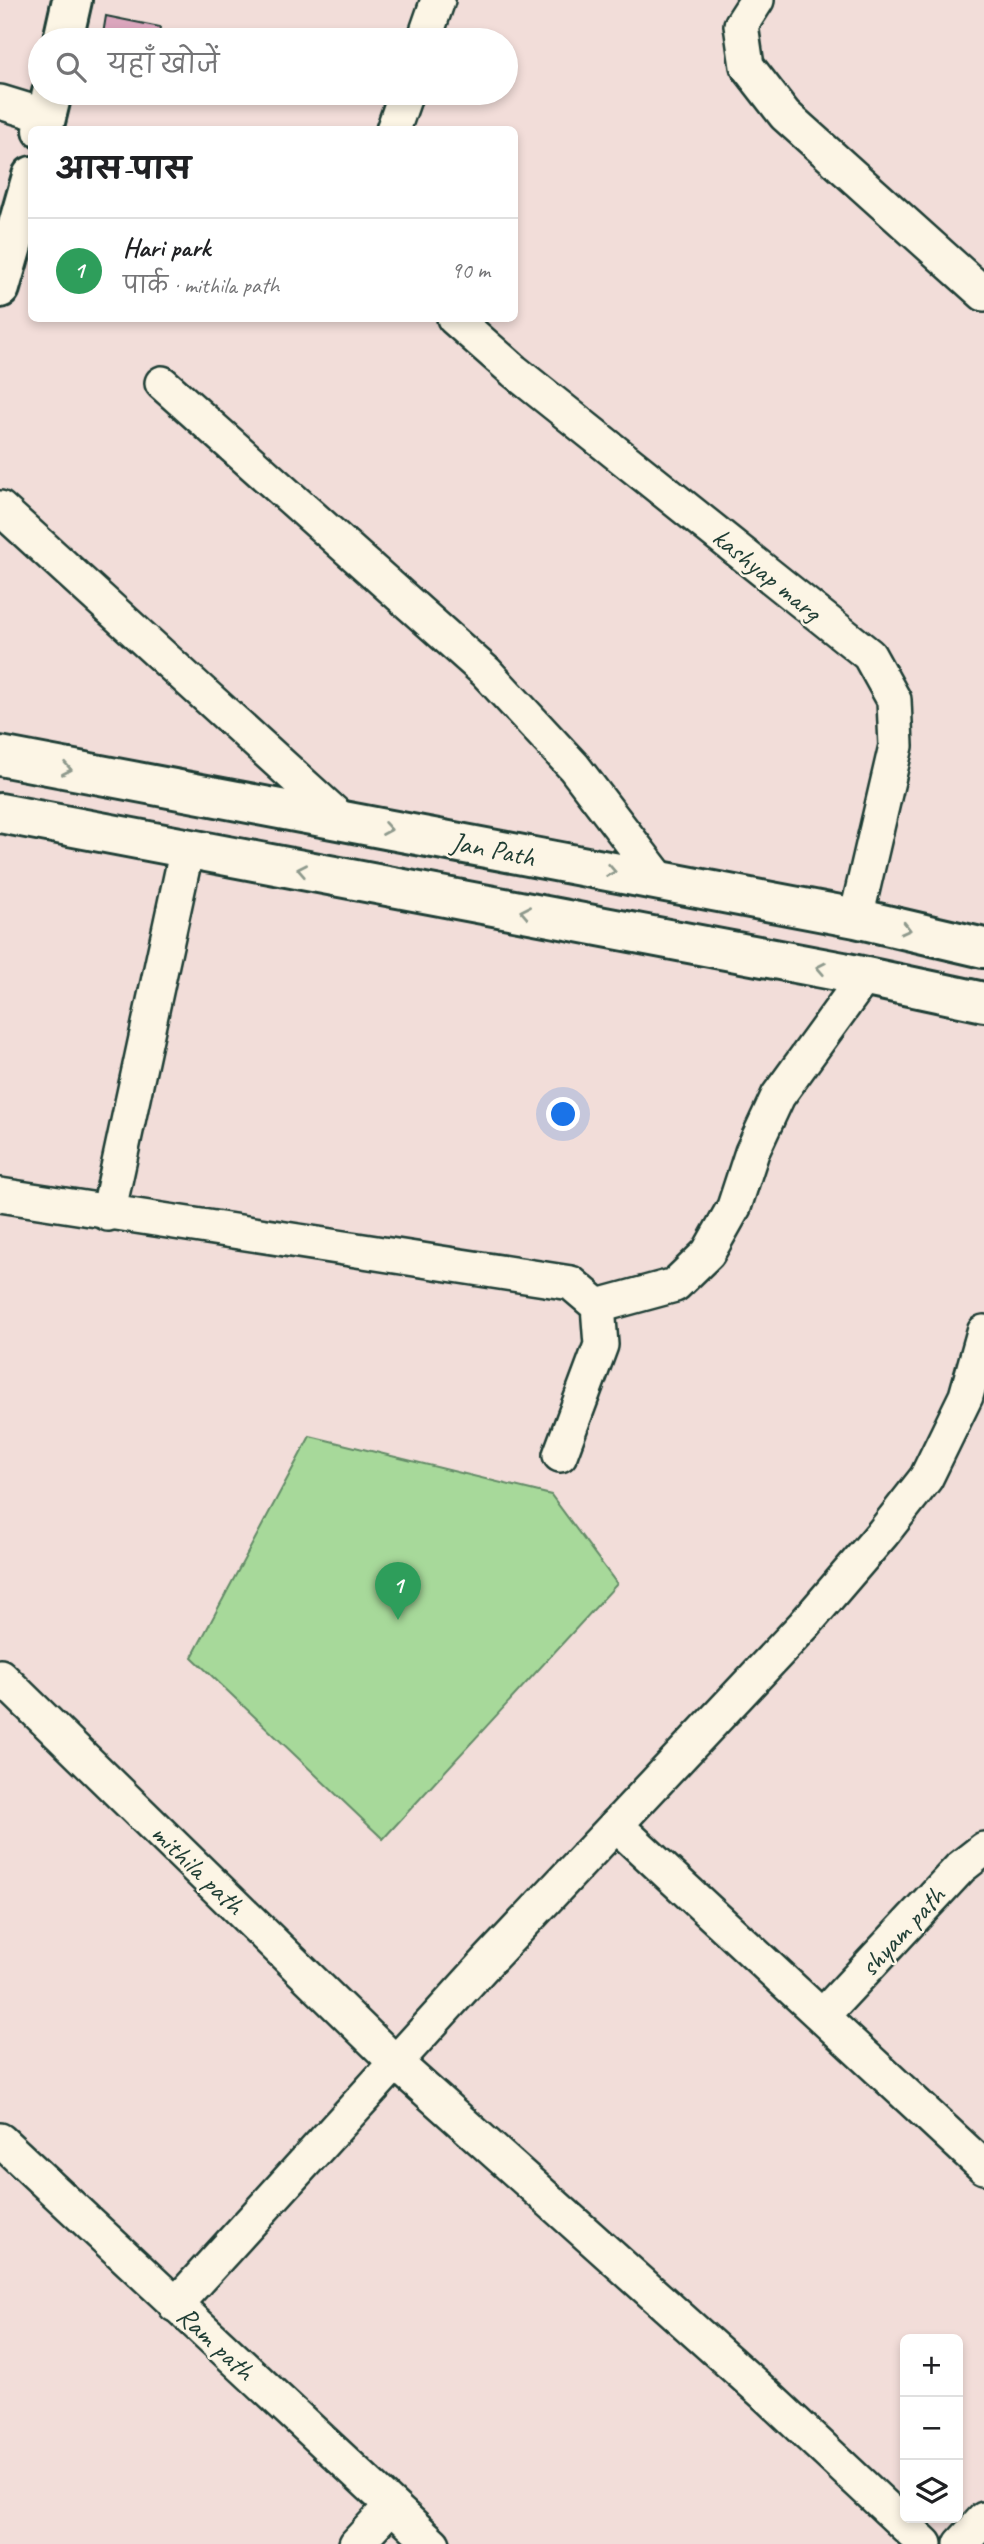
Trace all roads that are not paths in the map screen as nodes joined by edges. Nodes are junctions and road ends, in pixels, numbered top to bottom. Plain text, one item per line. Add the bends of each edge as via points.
1 (72, 0) edge
2 (438, 0) edge
3 (757, 0) edge
4 (66, 28) edge
5 (428, 28) edge
6 (0, 102) edge
7 (402, 105) edge
8 (47, 113) edge
9 (394, 126) edge
10 (28, 190) edge
11 (0, 288) edge
12 (984, 294) edge
13 (459, 322) edge
14 (162, 383) dead end
15 (0, 508) edge
16 (0, 757) edge
17 (0, 813) edge
18 (343, 821) junction
19 (187, 848) junction
20 (661, 881) junction
21 (856, 918) junction
22 (984, 948) edge
23 (865, 976) junction
24 (984, 1002) edge
25 (0, 1195) edge
26 (108, 1214) junction
27 (598, 1306) junction
28 (984, 1332) edge
29 (560, 1455) dead end
30 (0, 1676) edge
31 (616, 1825) junction
32 (984, 1849) edge
33 (823, 2015) junction
34 (396, 2063) junction
35 (0, 2140) edge
36 (984, 2167) edge
37 (175, 2305) junction
38 (391, 2505) junction
39 (984, 2519) edge
40 (356, 2544) edge
41 (433, 2544) edge
42 (925, 2544) edge
43 (961, 2544) edge

1 - 4 street
2 - 5 street
3 - 12 street via 741,25 747,66 785,115
6 - 8 street
7 - 9 street
10 - 11 street
13 - 21 street, kashyap marg via 869,655 894,700 896,746
14 - 20 street via 486,672 574,767
15 - 18 street
16 -> 18 street, Jan Path
17 - 19 street, Jan Path
18 -> 20 street, Jan Path
23 -> 19 street, Jan Path
19 - 26 street
20 - 21 street, Jan Path
21 -> 22 street, Jan Path
23 - 24 street, Jan Path
23 - 27 street via 778,1096 752,1152 734,1207 708,1253 675,1285
25 - 26 street
26 - 27 street via 572,1283
27 - 29 street via 601,1345
28 - 31 street via 966,1396 926,1478 804,1625
30 - 34 street, mithila path
31 - 33 street
31 - 34 street
32 - 33 street, shyam path via 961,1867
33 - 36 street
34 - 37 street
34 - 42 street, mithila path
35 - 37 street, Ram path
37 - 38 street, Ram path
38 - 40 street
38 - 41 street, Ram path
39 - 43 street

